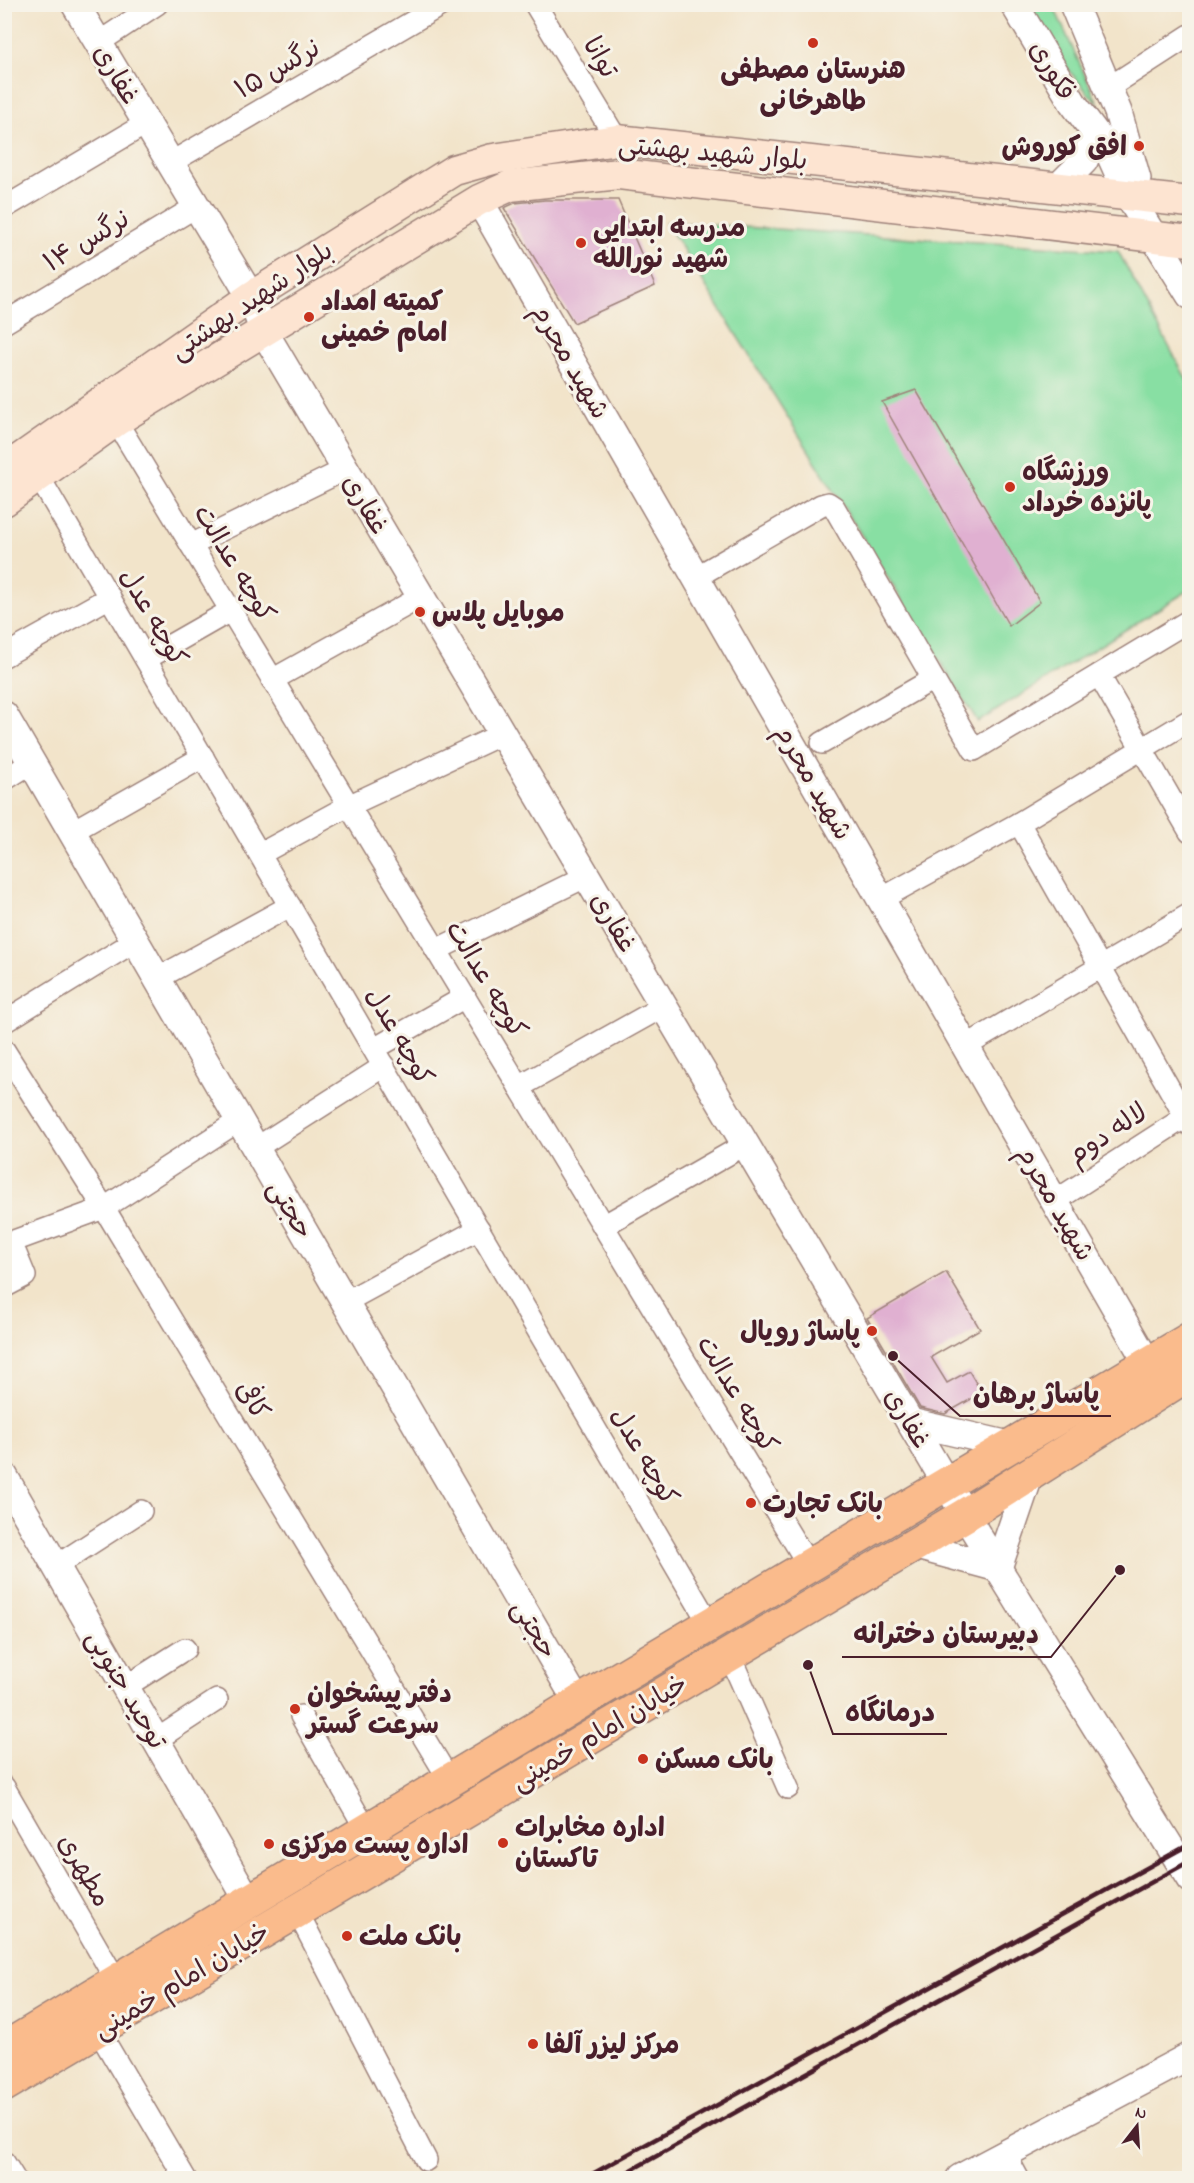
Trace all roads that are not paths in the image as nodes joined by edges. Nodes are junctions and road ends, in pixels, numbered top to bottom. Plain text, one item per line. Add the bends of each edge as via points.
1 (75, 4) edge
2 (157, 4) edge
3 (443, 4) edge
4 (535, 4) edge
5 (1014, 4) edge
6 (1073, 4) edge
7 (1190, 35) edge
8 (98, 43) junction
9 (1108, 88) junction
10 (147, 123) junction
11 (1096, 134) junction
12 (617, 140) junction
13 (171, 163) junction
14 (1057, 188) junction
15 (1129, 197) junction
16 (479, 200) junction
17 (1190, 202) edge
18 (197, 206) junction
19 (4, 208) edge
20 (1155, 237) junction
21 (1190, 241) edge
22 (1190, 295) edge
23 (251, 297) junction
24 (4, 323) edge
25 (263, 330) junction
26 (116, 421) junction
27 (346, 469) junction
28 (4, 470) edge
29 (39, 477) junction
30 (4, 501) edge
31 (191, 545) junction
32 (696, 577) junction
33 (110, 597) junction
34 (422, 597) junction
35 (230, 611) junction
36 (1190, 620) edge
37 (4, 657) edge
38 (146, 658) junction
39 (1099, 675) junction
40 (933, 679) junction
41 (272, 680) junction
42 (4, 715) edge
43 (1190, 720) edge
44 (502, 734) junction
45 (822, 743) dead end
46 (1141, 748) junction
47 (203, 757) junction
48 (32, 763) junction
49 (4, 780) edge
50 (348, 806) junction
51 (1019, 823) junction
52 (72, 831) junction
53 (1190, 832) edge
54 (260, 854) junction
55 (587, 876) junction
56 (881, 899) junction
57 (291, 906) junction
58 (1190, 914) edge
59 (135, 941) junction
60 (436, 950) junction
61 (1101, 967) junction
62 (158, 978) junction
63 (465, 997) junction
64 (664, 1006) junction
65 (4, 1022) edge
66 (966, 1046) junction
67 (6, 1057) edge
68 (379, 1058) junction
69 (519, 1087) junction
70 (1188, 1119) edge
71 (240, 1120) junction
72 (746, 1144) junction
73 (256, 1148) junction
74 (1055, 1201) junction
75 (104, 1208) junction
76 (603, 1226) junction
77 (479, 1229) junction
78 (4, 1287) edge
79 (345, 1302) junction
80 (1190, 1339) edge
81 (1148, 1364) junction
82 (1190, 1373) edge
83 (910, 1422) junction
84 (1009, 1445) junction
85 (1030, 1474) junction
86 (4, 1476) edge
87 (946, 1483) junction
88 (141, 1511) dead end
89 (965, 1515) junction
90 (913, 1545) junction
91 (56, 1566) junction
92 (809, 1566) junction
93 (998, 1568) junction
94 (710, 1625) junction
95 (185, 1649) dead end
96 (729, 1654) junction
97 (125, 1687) junction
98 (217, 1700) dead end
99 (578, 1703) junction
100 (301, 1716) dead end
101 (156, 1740) junction
102 (450, 1781) junction
103 (4, 1787) edge
104 (788, 1788) dead end
105 (367, 1831) junction
106 (1190, 1879) edge
107 (249, 1902) junction
108 (297, 1911) junction
109 (117, 1982) junction
110 (98, 2030) junction
111 (4, 2049) edge
112 (1190, 2056) edge
113 (4, 2085) edge
114 (1005, 2154) junction
115 (426, 2160) dead end
116 (4, 2162) edge
117 (14, 2178) edge
118 (185, 2178) edge
119 (960, 2178) edge
120 (1018, 2178) edge

1 - 8 street, غفاری
2 - 8 street
3 - 13 street, نرگس ۱۵
4 - 12 street, توانا
5 - 11 street, فکوری
6 - 9 street, فکوری
7 - 9 street
8 - 10 street, غفاری
9 - 15 street, فکوری via 1137,179
10 - 13 street, غفاری
10 - 19 street
11 - 14 street via 1084,161
11 - 15 street, فکوری via 1108,150
12 - 14 main road, بلوار شهید بهشتی
12 - 23 main road, بلوار شهید بهشتی via 493,159 454,171
13 - 18 street, غفاری
14 - 15 main road, بلوار شهید بهشتی
15 - 17 main road, بلوار شهید بهشتی
15 - 20 street, فکوری
16 - 20 main road, بلوار شهید بهشتی via 510,186 619,174
16 - 25 main road, بلوار شهید بهشتی
16 - 32 street, شهید محرم
18 - 23 street, غفاری
18 - 24 street, نرگس ۱۴
20 - 21 main road, بلوار شهید بهشتی
20 - 22 street, فکوری
23 - 25 street, غفاری
23 - 28 main road, بلوار شهید بهشتی
25 - 26 main road, بلوار شهید بهشتی
25 - 27 street, غفاری
26 - 29 main road, بلوار شهید بهشتی
26 - 31 street, کوچه عدالت
27 - 31 street
27 - 34 street, غفاری
29 - 30 main road, بلوار شهید بهشتی
29 - 33 street, کوچه عدل
31 - 35 street, کوچه عدالت
32 - 40 street via 828,503 834,507
32 - 56 street, شهید محرم
33 - 37 street
33 - 38 street, کوچه عدل
34 - 41 street
34 - 44 street, غفاری
35 - 38 street
35 - 41 street, کوچه عدالت
36 - 39 street
38 - 47 street, کوچه عدل
39 - 40 street via 974,750
39 - 46 street
40 - 45 street
41 - 50 street, کوچه عدالت
42 - 48 street, حجتی
43 - 46 street
44 - 50 street
44 - 55 street, غفاری
46 - 51 street
46 - 53 street
47 - 52 street
47 - 54 street, کوچه عدل
48 - 49 street
48 - 52 street, حجتی
50 - 54 street
50 - 60 street, کوچه عدالت
51 - 56 street
51 - 61 street
52 - 59 street, حجتی
54 - 57 street, کوچه عدل
55 - 60 street
55 - 64 street, غفاری
56 - 66 street, شهید محرم
57 - 62 street
57 - 68 street, کوچه عدل
58 - 61 street
59 - 62 street, حجتی
59 - 65 street
60 - 63 street, کوچه عدالت
61 - 66 street
61 - 70 street
62 - 71 street, حجتی
63 - 68 street
63 - 69 street, کوچه عدالت
64 - 69 street
64 - 72 street, غفاری
66 - 74 street, شهید محرم
67 - 75 street, کافی
68 - 73 street
68 - 77 street, کوچه عدل
69 - 76 street, کوچه عدالت
70 - 74 street, لاله دوم
71 - 73 street, حجتی
71 - 75 street
72 - 76 street
72 - 83 street, غفاری
73 - 79 street, حجتی
74 - 81 street, شهید محرم
75 - 78 street via 11,1242 25,1276
75 - 102 street, کافی
76 - 92 street, کوچه عدالت
77 - 79 street
77 - 94 street, کوچه عدل
79 - 99 street, حجتی
80 - 81 main road, خیابان امام خمینی
81 - 84 main road, خیابان امام خمینی
82 - 85 main road, خیابان امام خمینی
83 - 84 street
83 - 87 street, غفاری
84 - 87 main road, خیابان امام خمینی
85 - 89 main road, خیابان امام خمینی
85 - 93 street
86 - 91 street, توحید جنوبی
87 - 89 street, غفاری
87 - 92 main road, خیابان امام خمینی
88 - 91 street
89 - 90 main road, خیابان امام خمینی
89 - 93 street, غفاری
90 - 93 street
90 - 96 main road, خیابان امام خمینی
91 - 97 street, توحید جنوبی
92 - 94 main road, خیابان امام خمینی
93 - 106 street, غفاری
94 - 99 main road, خیابان امام خمینی
95 - 97 street
96 - 104 street
96 - 108 main road, خیابان امام خمینی
97 - 101 street, توحید جنوبی
98 - 101 street
99 - 102 main road, خیابان امام خمینی
100 - 105 street
101 - 107 street, توحید جنوبی
102 - 105 main road, خیابان امام خمینی
103 - 109 street, مطهری
105 - 107 main road, خیابان امام خمینی
107 - 109 main road, خیابان امام خمینی
108 - 110 main road, خیابان امام خمینی
108 - 115 street
109 - 111 main road, خیابان امام خمینی
110 - 113 main road, خیابان امام خمینی
110 - 118 street
112 - 114 street
114 - 119 street
114 - 120 street
116 - 117 street

